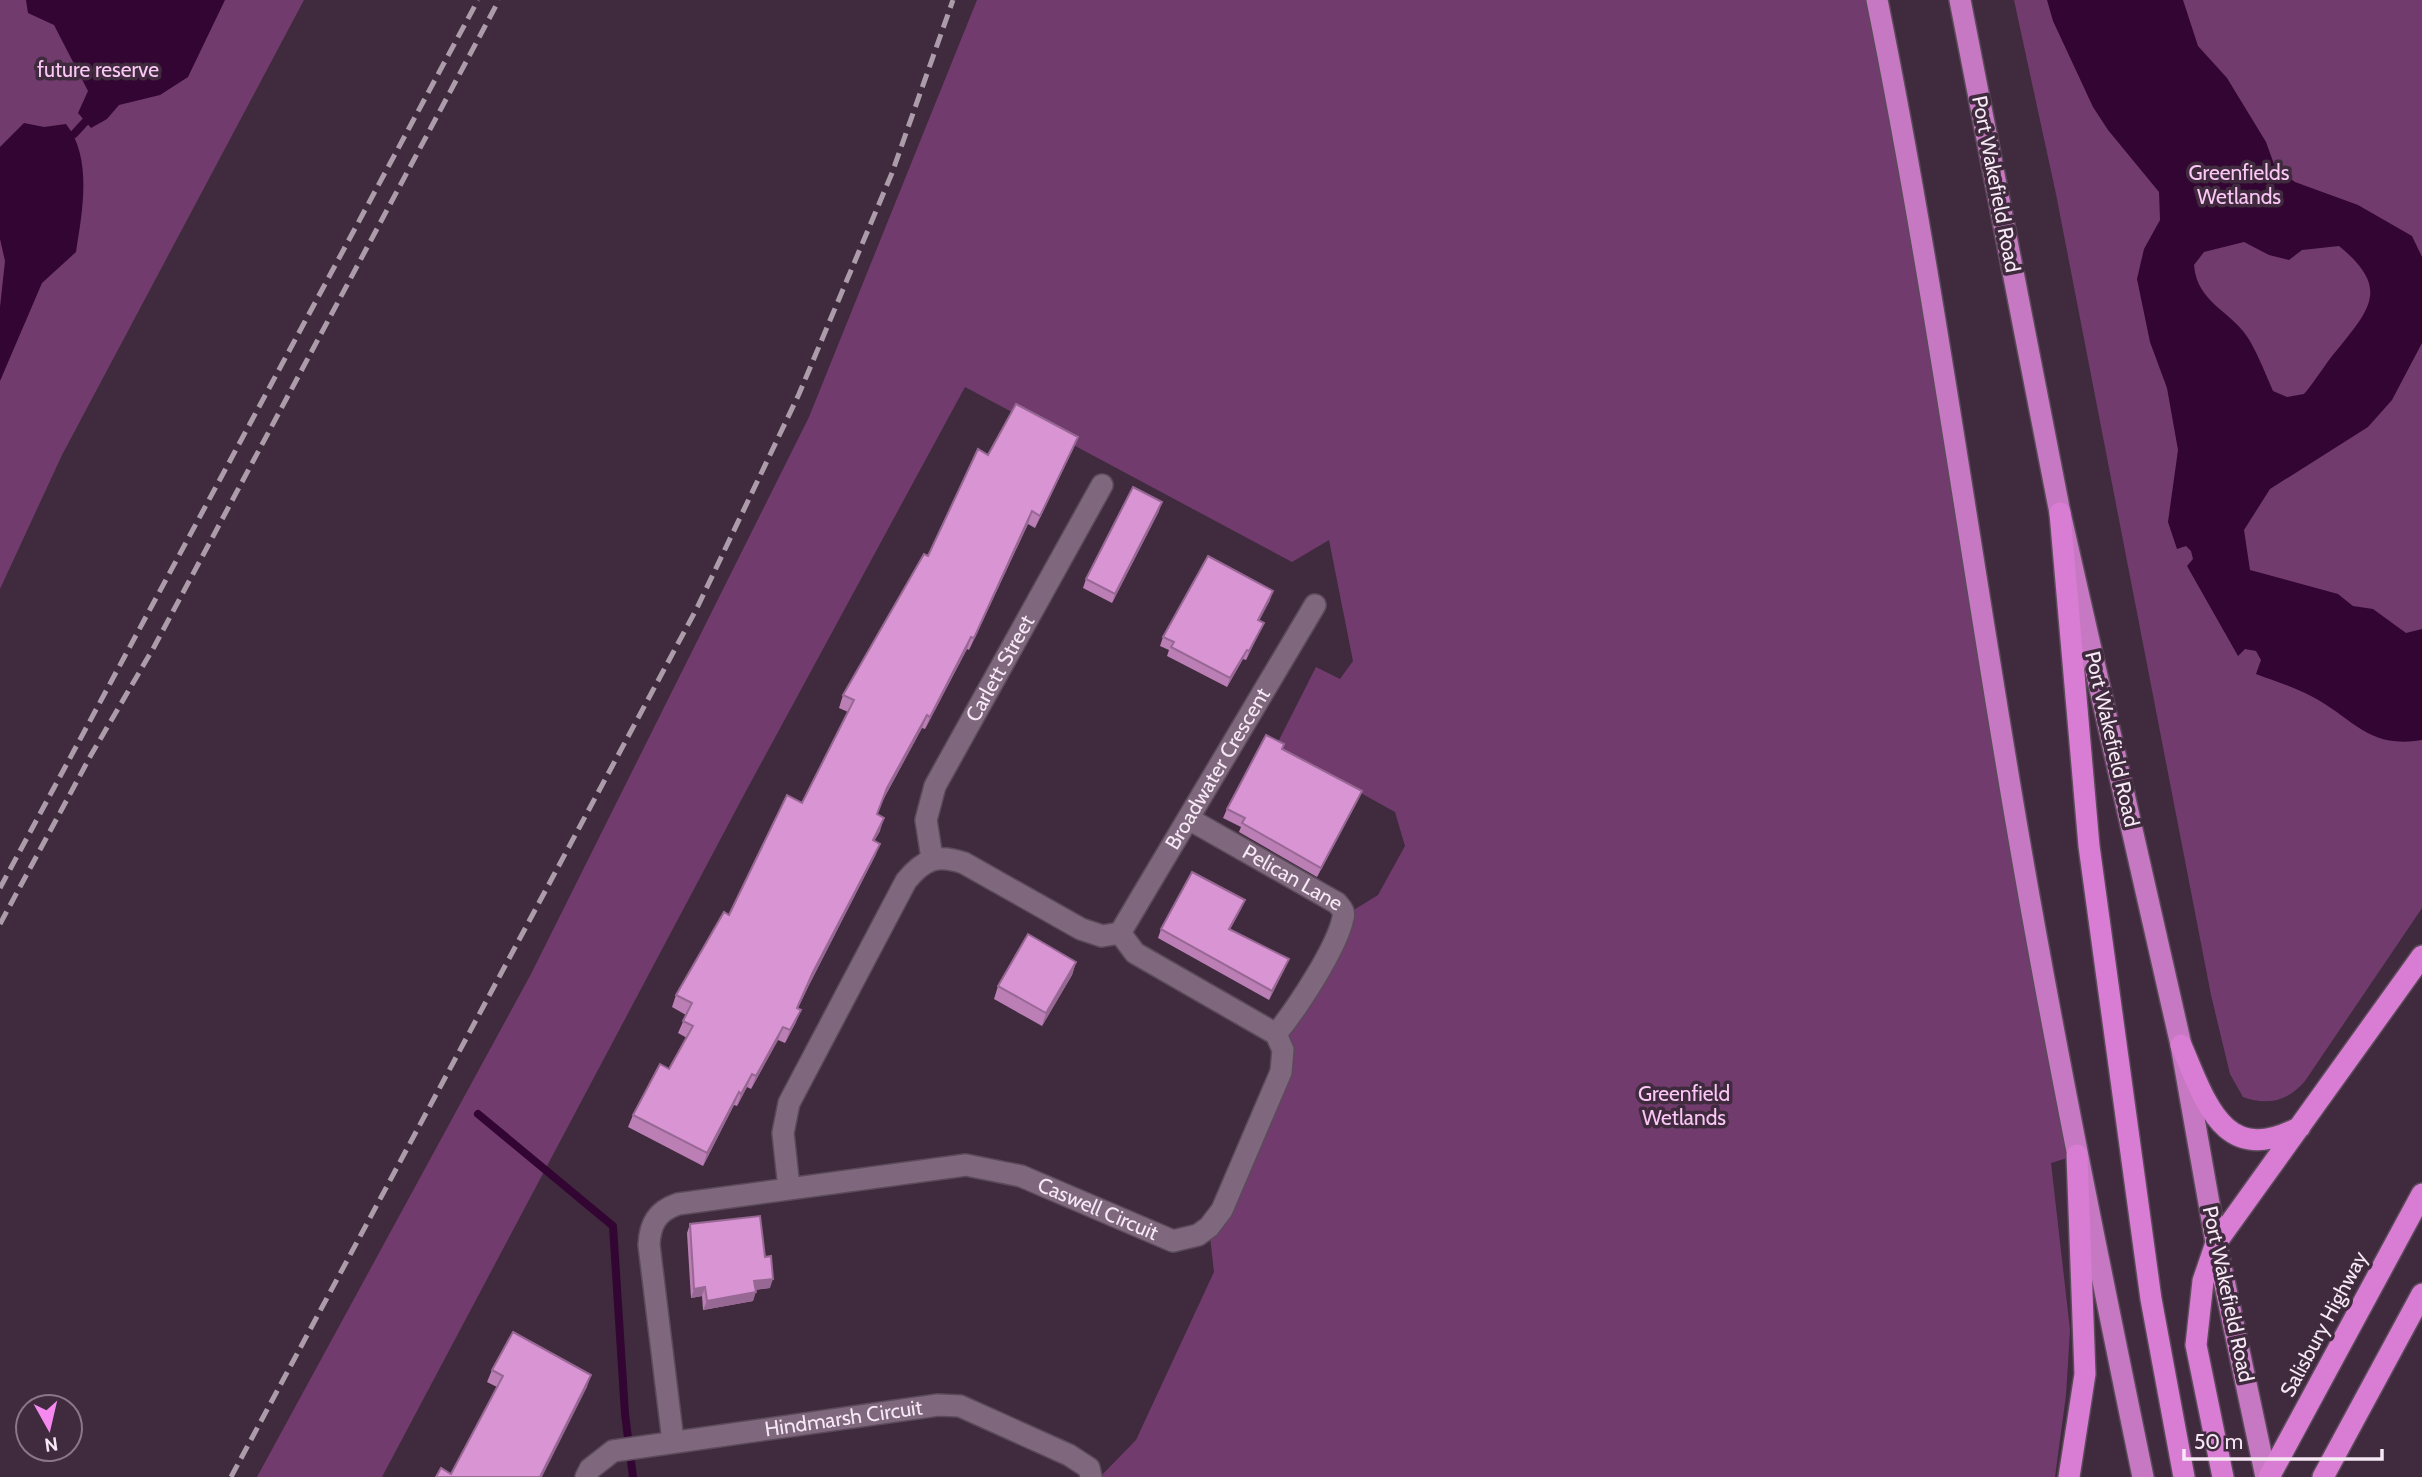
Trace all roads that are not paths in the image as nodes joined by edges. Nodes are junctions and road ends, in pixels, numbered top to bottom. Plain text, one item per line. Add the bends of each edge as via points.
1 (1877, 0) edge
2 (1960, 0) edge
3 (1102, 485) dead end
4 (2060, 513) junction
5 (1315, 605) dead end
6 (1189, 818) junction
7 (932, 858) junction
8 (1120, 933) junction
9 (2422, 956) edge
10 (1276, 1034) junction
11 (2181, 1045) junction
12 (2300, 1127) junction
13 (2077, 1155) junction
14 (789, 1188) junction
15 (2422, 1194) edge
16 (2216, 1243) junction
17 (2422, 1294) edge
18 (673, 1441) junction
19 (586, 1477) edge
20 (1091, 1477) edge
21 (2069, 1477) edge
22 (2143, 1477) edge
23 (2184, 1477) edge
24 (2223, 1477) edge
25 (2268, 1477) edge
26 (2323, 1477) edge

1 - 13 highway via 1907,149 2018,833
2 - 4 highway, Port Wakefield Road
3 - 7 street, Carlett Street via 935,786 926,820
4 - 11 highway, Port Wakefield Road
4 - 23 highway via 2089,846 2151,1299
5 - 6 street, Broadwater Crescent
6 - 8 street, Broadwater Crescent
6 - 10 street, Pelican Lane via 1343,909 1332,944
7 - 8 street via 964,863 1081,929 1102,936
7 - 14 street via 906,881 789,1103 783,1133
8 - 10 street via 1135,953
9 - 12 highway
10 - 14 street, Caswell Circuit via 1283,1050 1281,1072 1222,1210 1209,1227 1191,1239 1163,1239 1021,1176 984,1167 946,1166
11 - 12 highway via 2211,1112 2229,1133 2261,1140 2282,1137
11 - 16 highway, Port Wakefield Road
12 - 16 highway
13 - 21 highway via 2085,1374
13 - 22 highway
14 - 18 street, Caswell Circuit via 678,1204 654,1220 649,1245
15 - 25 highway, Salisbury Highway
16 - 24 highway via 2203,1281 2196,1345
16 - 25 highway, Port Wakefield Road
17 - 26 highway
18 - 19 street, Hindmarsh Circuit via 613,1451
18 - 20 street, Hindmarsh Circuit via 938,1405 960,1406 1069,1455 1089,1468

